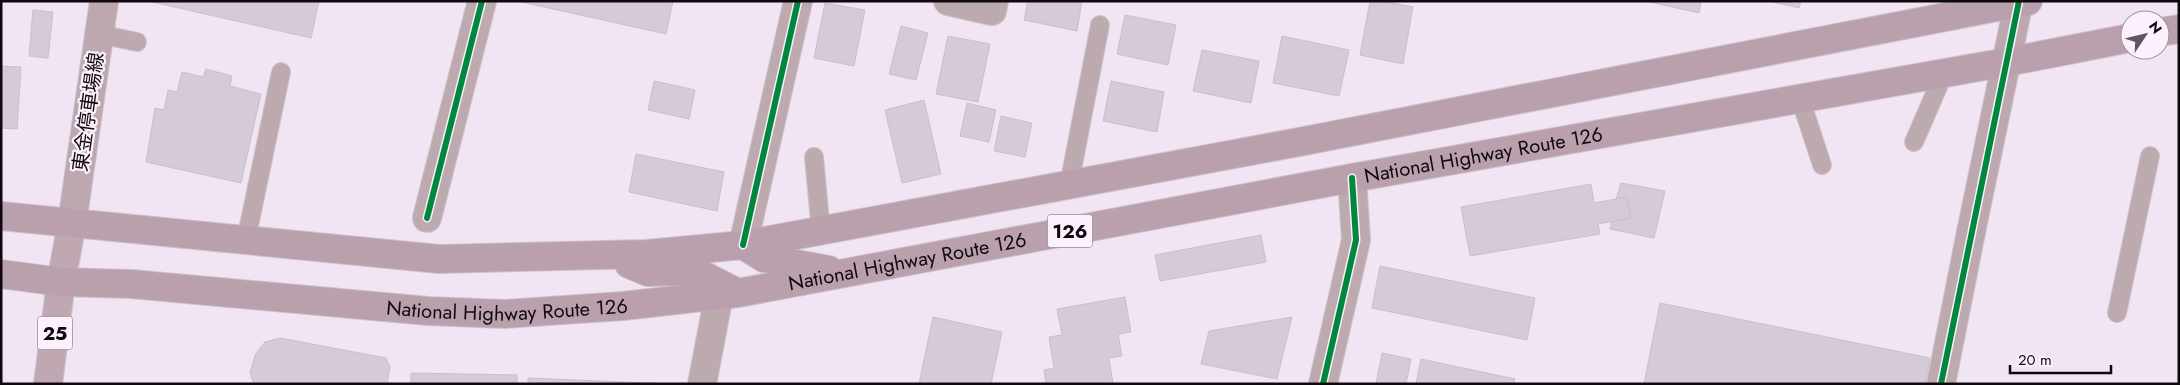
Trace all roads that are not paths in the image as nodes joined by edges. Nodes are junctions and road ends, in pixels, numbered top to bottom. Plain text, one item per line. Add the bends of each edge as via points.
1 (104, 1) edge
2 (482, 1) edge
3 (798, 1) edge
4 (948, 1) edge
5 (994, 1) edge
6 (2022, 2) edge
7 (1100, 25) dead end
8 (99, 34) junction
9 (2120, 40) edge
10 (137, 42) dead end
11 (2007, 62) junction
12 (281, 72) dead end
13 (1944, 73) junction
14 (1800, 98) junction
15 (1914, 142) dead end
16 (2150, 156) dead end
17 (814, 157) dead end
18 (1822, 165) dead end
19 (1352, 178) junction
20 (1069, 185) junction
21 (1, 216) edge
22 (426, 218) dead end
23 (72, 223) junction
24 (821, 232) junction
25 (246, 240) junction
26 (743, 245) junction
27 (607, 255) junction
28 (846, 273) junction
29 (1, 274) edge
30 (61, 282) junction
31 (729, 294) junction
32 (2117, 313) dead end
33 (48, 384) edge
34 (702, 384) edge
35 (1323, 384) edge
36 (1941, 384) edge

1 - 8 street, 東金停車場線
2 - 22 street
3 - 26 street
4 - 5 street via 992,11
6 - 11 street
6 - 20 highway, 126
7 - 20 lane
8 - 10 lane
8 - 23 street, 東金停車場線
9 - 11 highway, National Highway Route 126 / 126
11 - 13 highway, National Highway Route 126 / 126
11 - 36 street
12 - 25 lane
13 - 14 highway, National Highway Route 126 / 126
13 - 15 lane
14 - 18 lane
14 - 19 highway, National Highway Route 126 / 126
16 - 32 lane
17 - 24 lane
19 - 28 highway, National Highway Route 126 / 126
19 - 35 street via 1356,240
20 - 24 highway, 126
21 - 23 highway, 126
23 - 25 highway, 126
23 - 30 main road, 25
24 - 26 highway, 126
25 - 27 highway, 126 via 439,259
26 - 27 highway, 126
26 - 28 highway, 126 via 764,258
27 - 31 highway, 126 via 648,272 695,271
28 - 31 highway, National Highway Route 126 / 126
29 - 30 highway, National Highway Route 126 / 126
30 - 31 highway, National Highway Route 126 / 126 via 131,284 428,311 505,314 623,306
30 - 33 main road, 25
31 - 34 street

